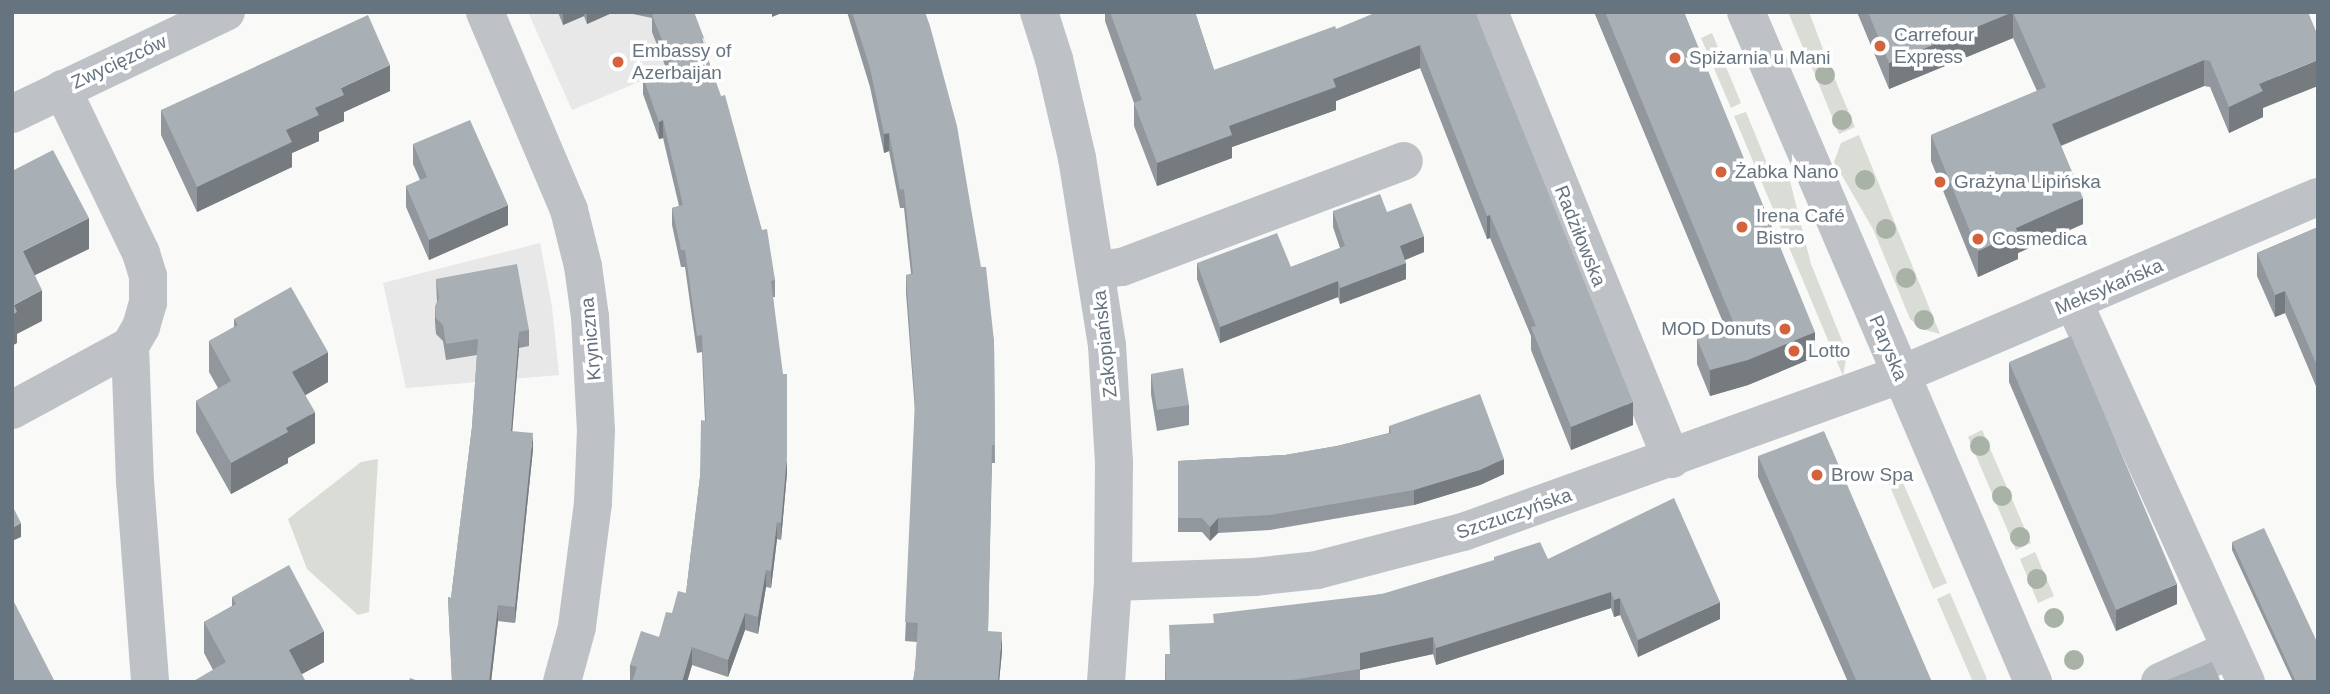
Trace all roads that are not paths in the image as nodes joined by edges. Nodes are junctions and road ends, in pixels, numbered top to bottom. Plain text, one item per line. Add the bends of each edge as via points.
1 (226, 12) edge
2 (485, 12) edge
3 (1039, 12) edge
4 (1489, 12) edge
5 (1746, 12) edge
6 (62, 89) junction
7 (12, 114) edge
8 (1404, 161) dead end
9 (2318, 197) edge
10 (1097, 271) junction
11 (2074, 303) junction
12 (130, 346) junction
13 (1899, 375) junction
14 (12, 410) edge
15 (1671, 459) junction
16 (1113, 582) junction
17 (2239, 665) edge
18 (150, 682) edge
19 (562, 682) edge
20 (1106, 682) edge
21 (2033, 682) edge
22 (2160, 682) edge

1 - 6 street, Zwycięzców
2 - 19 street, Kryniczna via 569,210 590,317 596,430 593,503 577,627
3 - 10 street, Zakopiańska via 1069,119
4 - 15 street, Radziłowska
5 - 13 street, Paryska
6 - 7 street, Zwycięzców
6 - 12 street via 148,275 148,303
8 - 10 street via 1122,267
9 - 11 street, Meksykańska
10 - 16 street, Zakopiańska via 1113,415
11 - 13 street, Meksykańska
11 - 17 street
12 - 14 street
12 - 18 street
13 - 15 street, Szczuczyńska
13 - 21 street, Paryska
15 - 16 street, Szczuczyńska via 1463,532 1318,570
16 - 20 street, Zakopiańska
17 - 22 street

